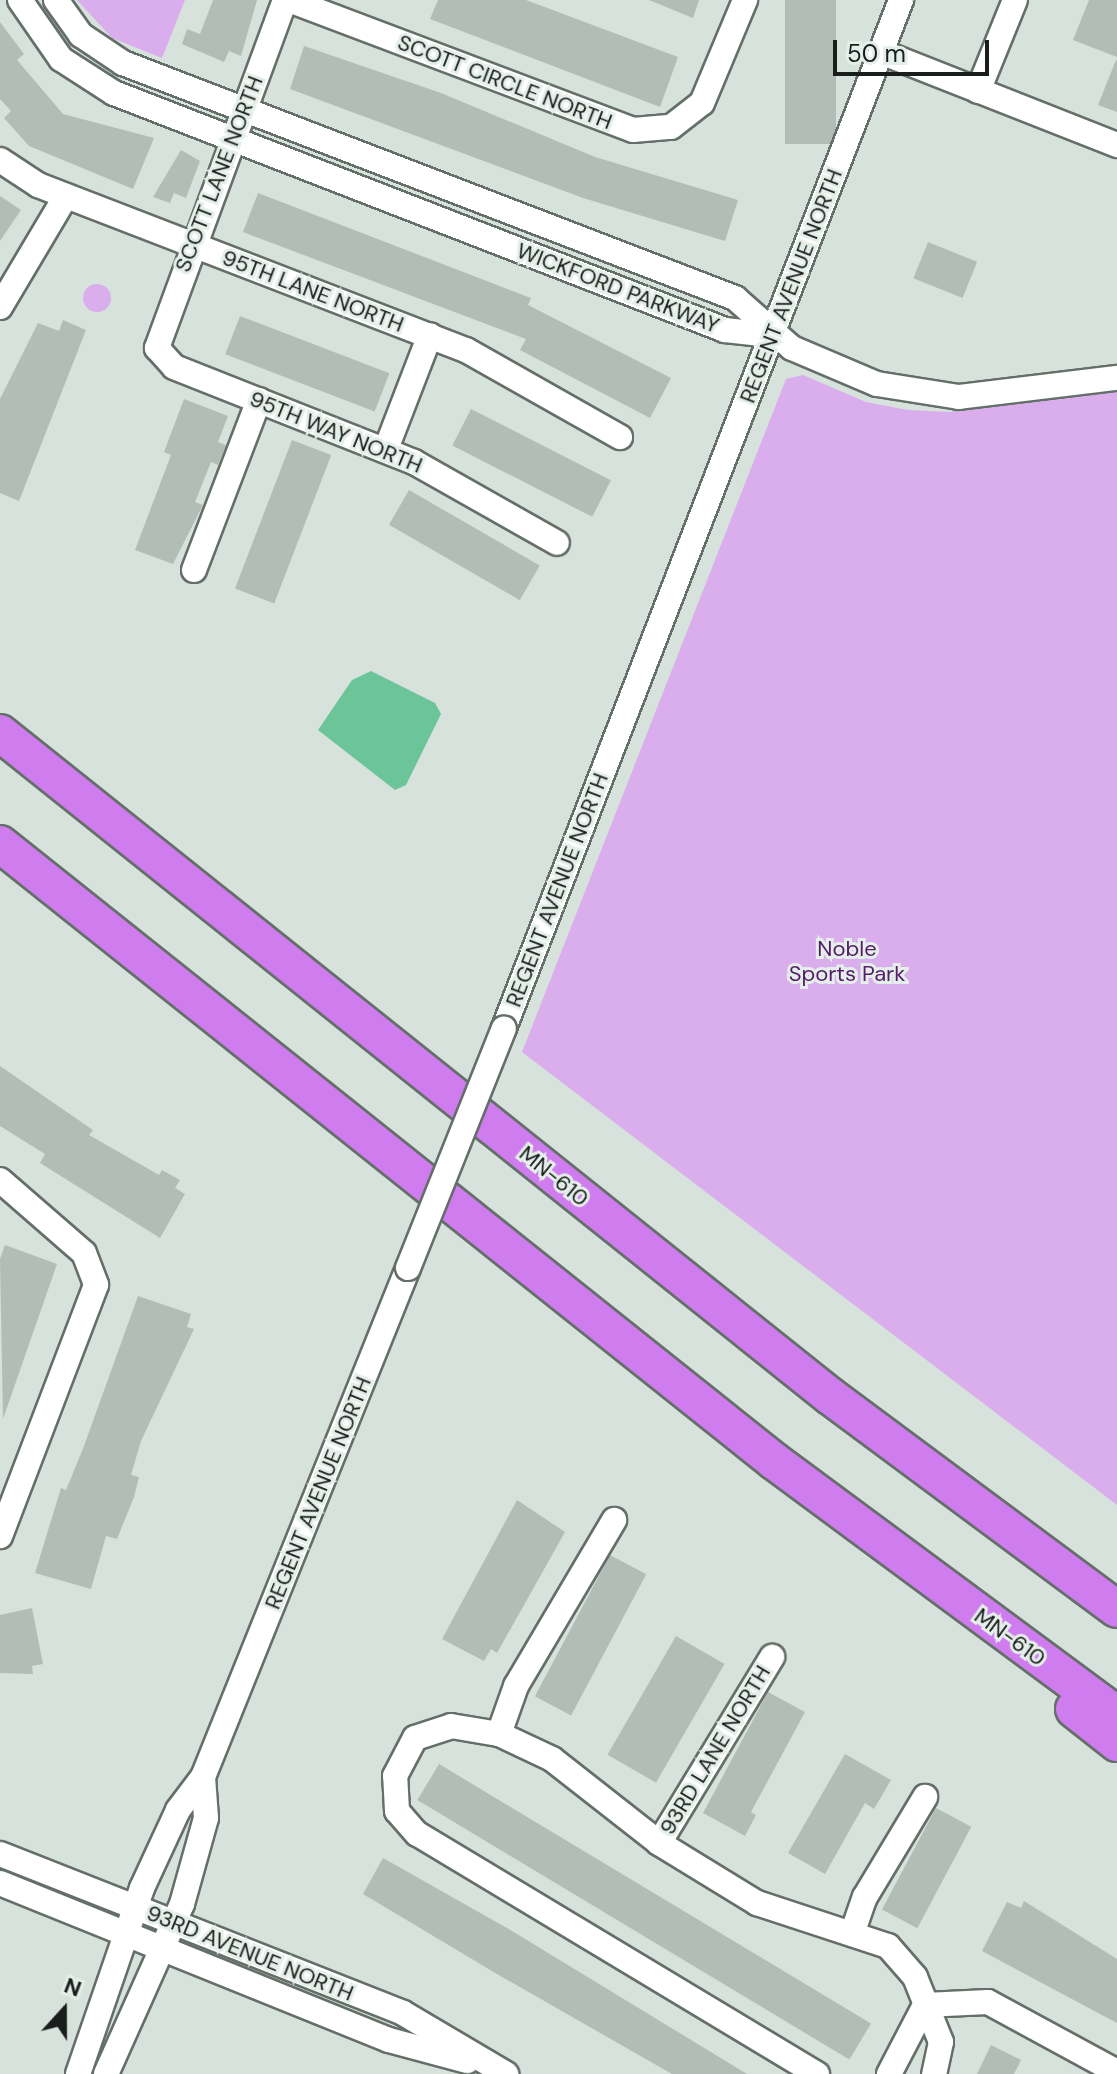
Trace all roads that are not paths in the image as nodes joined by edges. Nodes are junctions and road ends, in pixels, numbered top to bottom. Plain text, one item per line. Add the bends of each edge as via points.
1 (20, 0) edge
2 (56, 0) edge
3 (287, 0) edge
4 (745, 0) edge
5 (901, 0) edge
6 (1015, 0) edge
7 (881, 52) junction
8 (978, 91) junction
9 (244, 109) junction
10 (231, 138) junction
11 (1117, 145) edge
12 (0, 160) edge
13 (66, 196) junction
14 (192, 244) junction
15 (0, 307) edge
16 (430, 335) junction
17 (771, 335) junction
18 (157, 348) joint
19 (1117, 378) edge
20 (259, 400) junction
21 (620, 437) dead end
22 (386, 449) junction
23 (557, 543) dead end
24 (194, 570) dead end
25 (0, 733) edge
26 (0, 844) edge
27 (0, 1180) edge
28 (830, 1396) junction
29 (614, 1520) dead end
30 (0, 1536) edge
31 (939, 1586) junction
32 (1117, 1586) edge
33 (1117, 1609) edge
34 (772, 1657) dead end
35 (1117, 1715) edge
36 (499, 1734) junction
37 (1117, 1743) edge
38 (203, 1777) junction
39 (925, 1797) dead end
40 (659, 1843) junction
41 (0, 1854) edge
42 (0, 1883) edge
43 (135, 1907) junction
44 (174, 1923) junction
45 (125, 1934) junction
46 (852, 1934) junction
47 (164, 1950) junction
48 (925, 2005) junction
49 (1101, 2069) edge
50 (499, 2071) edge
51 (78, 2074) edge
52 (106, 2074) edge
53 (817, 2074) edge
54 (889, 2074) edge
55 (934, 2074) edge

1 - 10 street, WICKFORD PARKWAY via 39,34 86,79
2 - 9 street, WICKFORD PARKWAY via 99,51
3 - 4 street, SCOTT CIRCLE NORTH via 633,130 671,127 702,103
3 - 9 street, SCOTT LANE NORTH
5 - 7 street, REGENT AVENUE NORTH
6 - 8 street
7 - 8 street
7 - 17 street, REGENT AVENUE NORTH
8 - 11 street
9 - 10 street, SCOTT LANE NORTH
9 - 17 street, WICKFORD PARKWAY via 735,298
10 - 14 street, SCOTT LANE NORTH
10 - 17 street, WICKFORD PARKWAY via 725,330
12 - 13 street, 95TH LANE NORTH
13 - 14 street, 95TH LANE NORTH
13 - 15 street
14 - 16 street, 95TH LANE NORTH
14 - 18 street, SCOTT LANE NORTH
16 - 21 street, 95TH LANE NORTH
16 - 22 street
17 - 19 street via 877,384 916,394 959,397
17 - 38 street, REGENT AVENUE NORTH, bridge via 504,1028
18 - 20 street, 95TH WAY NORTH via 174,367
20 - 22 street, 95TH WAY NORTH
20 - 24 street
22 - 23 street, 95TH WAY NORTH
25 - 28 highway, MN-610
26 - 31 highway, MN-610
27 - 30 street via 84,1253 96,1285
28 - 32 highway
28 - 33 highway, MN-610
29 - 36 street via 516,1686
31 - 35 highway, MN-610
31 - 37 highway
34 - 40 street, 93RD LANE NORTH
36 - 40 street, 93RD LANE NORTH via 552,1759
36 - 53 street, 93RD LANE NORTH via 451,1726 415,1738 395,1776 397,1811 417,1834
38 - 43 street, REGENT AVENUE NORTH via 178,1810
38 - 44 street, REGENT AVENUE NORTH via 206,1818
39 - 46 street via 865,1897
40 - 46 street, 93RD LANE NORTH via 757,1903
41 - 43 street, 93RD AVENUE NORTH
42 - 45 street, 93RD AVENUE NORTH
43 - 44 street, 93RD AVENUE NORTH
43 - 45 street, REGENT AVENUE NORTH
44 - 47 street, REGENT AVENUE NORTH
44 - 50 street, 93RD AVENUE NORTH via 403,2013
45 - 47 street, 93RD AVENUE NORTH
45 - 51 street, REGENT AVENUE NORTH
46 - 48 street, 93RD LANE NORTH via 888,1946 915,1977
47 - 50 street, 93RD AVENUE NORTH via 389,2040
47 - 52 street, REGENT AVENUE NORTH
48 - 49 street via 988,2002
48 - 54 street
48 - 55 street, 93RD LANE NORTH via 941,2042

